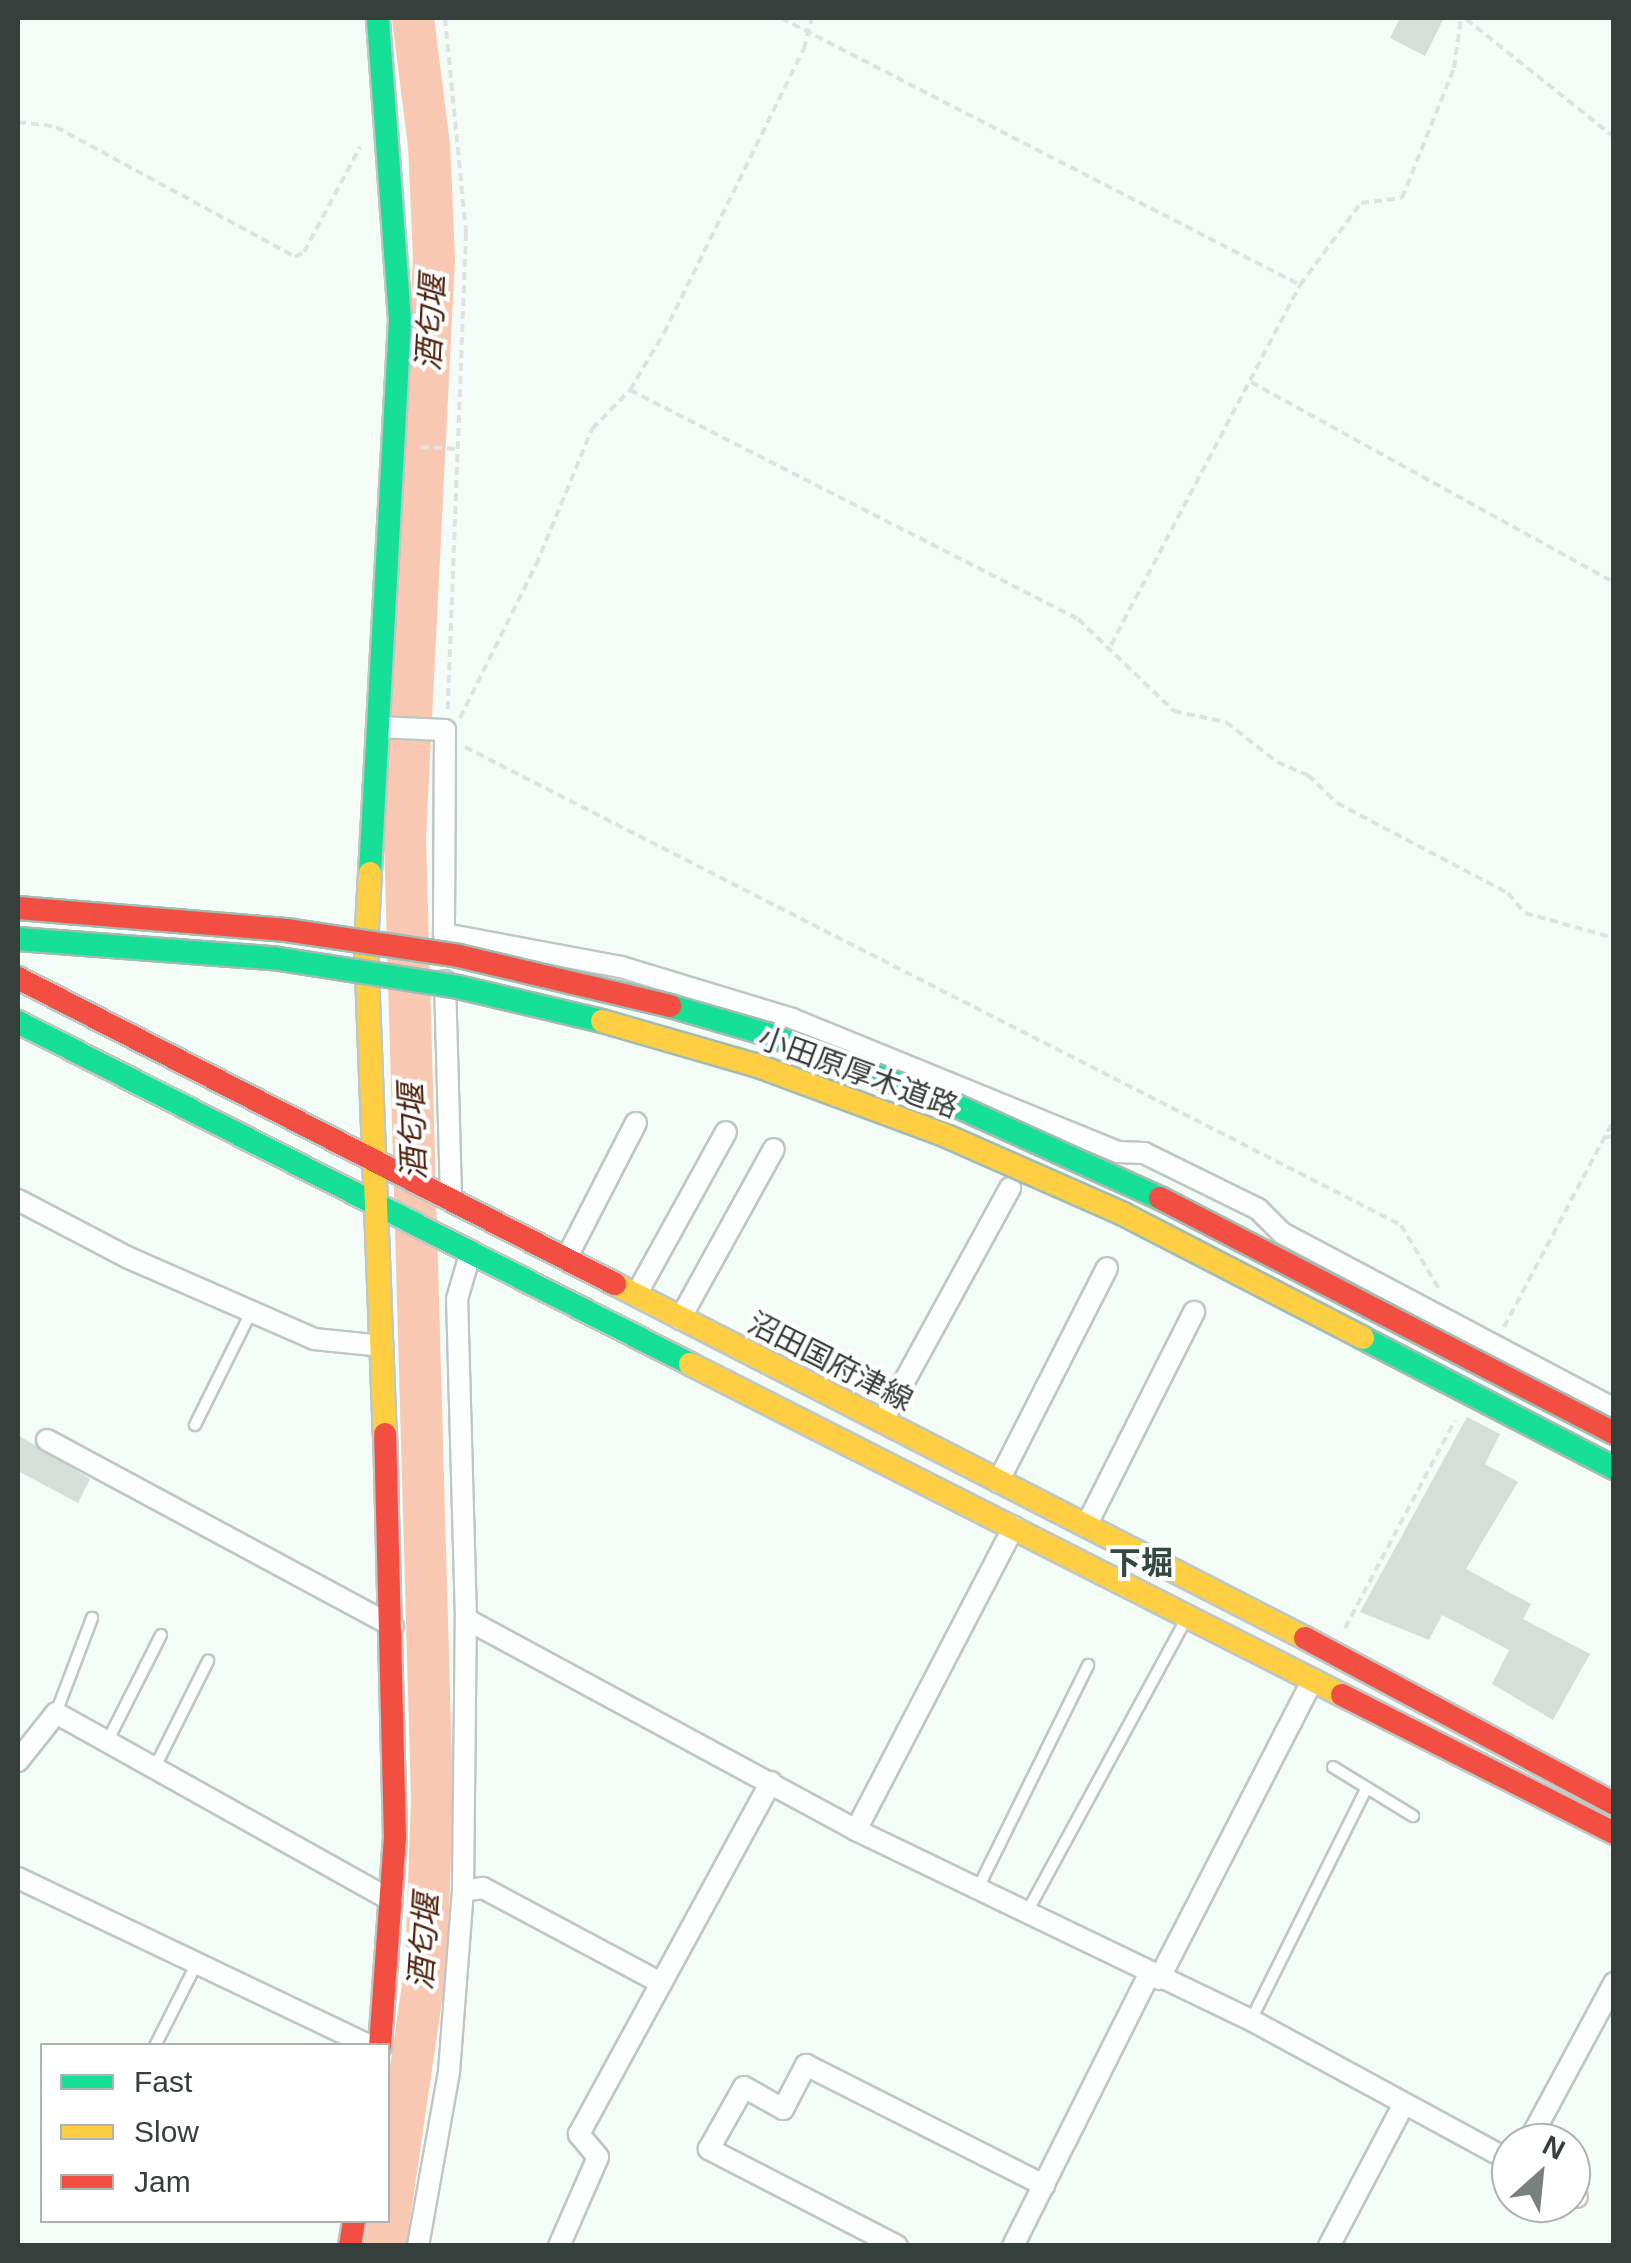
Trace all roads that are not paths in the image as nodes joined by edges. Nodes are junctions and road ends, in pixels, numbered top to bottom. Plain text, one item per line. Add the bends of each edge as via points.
1 (378, 18) edge
2 (376, 727) junction
3 (18, 908) edge
4 (444, 934) junction
5 (18, 940) edge
6 (18, 978) edge
7 (18, 1022) edge
8 (636, 1123) dead end
9 (726, 1132) dead end
10 (774, 1149) dead end
11 (380, 1162) junction
12 (1010, 1188) dead end
13 (443, 1195) junction
14 (18, 1200) edge
15 (383, 1205) junction
16 (472, 1251) junction
17 (566, 1258) junction
18 (1107, 1268) dead end
19 (636, 1295) junction
20 (252, 1310) junction
21 (1194, 1312) dead end
22 (680, 1319) junction
23 (384, 1346) junction
24 (1614, 1409) edge
25 (882, 1422) junction
26 (195, 1425) dead end
27 (1614, 1432) edge
28 (47, 1440) dead end
29 (1614, 1468) edge
30 (998, 1482) junction
31 (1086, 1526) junction
32 (1014, 1527) junction
33 (1188, 1616) junction
34 (92, 1618) dead end
35 (466, 1619) junction
36 (393, 1626) junction
37 (161, 1635) dead end
38 (208, 1661) dead end
39 (1088, 1664) dead end
40 (1313, 1679) junction
41 (56, 1713) junction
42 (108, 1742) junction
43 (18, 1761) edge
44 (154, 1768) junction
45 (1333, 1768) dead end
46 (771, 1782) junction
47 (1366, 1788) junction
48 (1614, 1804) edge
49 (1413, 1816) dead end
50 (856, 1830) junction
51 (1614, 1833) edge
52 (18, 1878) edge
53 (463, 1891) junction
54 (976, 1892) junction
55 (392, 1902) junction
56 (1026, 1915) junction
57 (197, 1962) junction
58 (1154, 1977) junction
59 (657, 1981) junction
60 (1614, 1983) edge
61 (1251, 2020) junction
62 (156, 2043) edge
63 (365, 2043) edge
64 (380, 2043) edge
65 (1404, 2104) junction
66 (1539, 2123) edge
67 (1491, 2150) edge
68 (1044, 2185) junction
69 (418, 2246) edge
70 (559, 2246) edge
71 (897, 2246) edge
72 (1013, 2246) edge
73 (1329, 2246) edge

1 - 2 main road via 398,240
2 - 4 street via 446,734
2 - 11 main road via 366,946
3 - 27 main road, 小田原厚木道路, bridge via 286,930 459,956 602,986 767,1034 957,1106 1138,1187
4 - 13 street
4 - 24 street via 621,967 792,1019 1118,1152 1144,1153 1258,1209 1282,1233
5 - 29 main road, 小田原厚木道路, bridge via 273,958 458,987 758,1066 942,1134 1123,1214
6 - 11 main road, 沼田国府津線
7 - 15 main road
8 - 17 street
9 - 19 street
10 - 22 street
11 - 13 main road, 沼田国府津線
11 - 15 main road
12 - 25 street
13 - 17 main road, 沼田国府津線
14 - 20 street via 129,1258
15 - 16 main road
15 - 23 main road
16 - 32 main road
16 - 35 street via 457,1299
17 - 19 main road, 沼田国府津線
18 - 30 street
19 - 22 main road, 沼田国府津線
20 - 23 street via 314,1339
20 - 26 lane
21 - 31 street
22 - 25 main road, 沼田国府津線
23 - 36 main road
25 - 30 main road, 沼田国府津線
28 - 36 street
30 - 31 main road, 沼田国府津線
31 - 48 main road, 沼田国府津線
32 - 33 main road
32 - 50 street
33 - 40 main road
33 - 56 lane
34 - 41 lane
35 - 46 street
35 - 53 street
36 - 55 main road
37 - 42 lane
38 - 44 lane
39 - 54 lane
40 - 51 main road
40 - 58 street
41 - 42 street
41 - 43 street
42 - 44 street
44 - 55 street
45 - 47 lane
46 - 50 street
46 - 59 street
47 - 49 lane
47 - 61 lane
50 - 54 street
52 - 57 street
53 - 59 street via 484,1888
53 - 69 street via 449,2072
54 - 56 street
55 - 64 main road
56 - 58 street
57 - 62 lane
57 - 63 street
58 - 61 street
58 - 68 street
59 - 70 street via 579,2134 598,2157
60 - 66 street
61 - 65 street
65 - 67 street
65 - 73 street
68 - 71 street via 806,2065 782,2109 744,2087 709,2148
68 - 72 street

